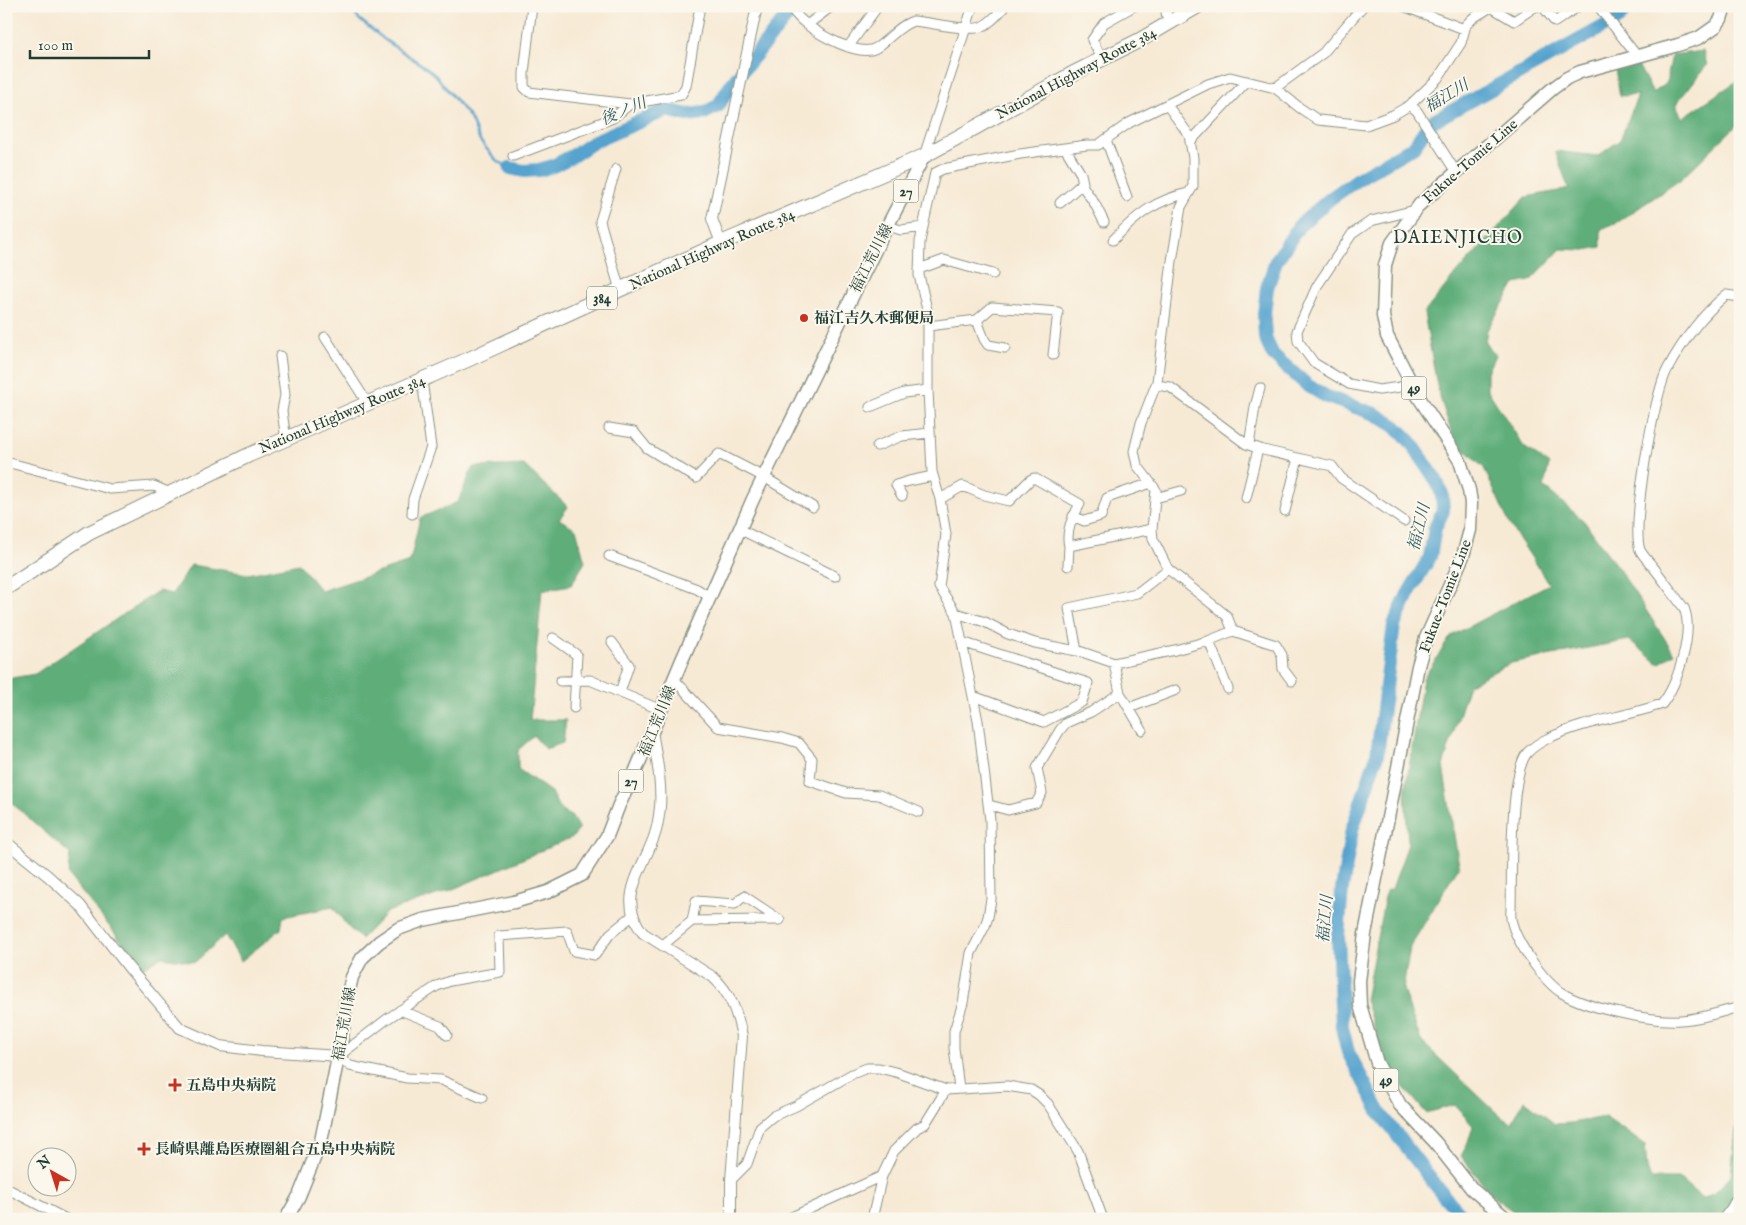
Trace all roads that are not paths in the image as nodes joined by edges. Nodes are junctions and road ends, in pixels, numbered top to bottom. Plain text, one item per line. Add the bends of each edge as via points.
1 (532, 6) edge
2 (700, 6) edge
3 (757, 6) edge
4 (789, 6) edge
5 (832, 6) edge
6 (878, 6) edge
7 (973, 6) edge
8 (1005, 6) edge
9 (1134, 6) edge
10 (1165, 6) edge
11 (1198, 6) edge
12 (1363, 6) edge
13 (1403, 6) edge
14 (1536, 6) edge
15 (1579, 6) edge
16 (1598, 6) edge
17 (1725, 6) edge
18 (1168, 24) junction
19 (807, 25) junction
20 (967, 28) junction
21 (1464, 29) junction
22 (848, 47) junction
23 (1637, 56) junction
24 (1102, 58) junction
25 (1247, 81) junction
26 (1275, 88) junction
27 (630, 104) junction
28 (1166, 105) junction
29 (1414, 108) junction
30 (1106, 140) junction
31 (1190, 142) junction
32 (1065, 148) junction
33 (513, 156) dead end
34 (924, 156) junction
35 (616, 169) dead end
36 (1456, 172) junction
37 (1081, 184) junction
38 (1189, 193) junction
39 (1127, 197) dead end
40 (1060, 203) dead end
41 (1415, 210) junction
42 (1104, 222) dead end
43 (888, 226) junction
44 (922, 227) junction
45 (1113, 240) dead end
46 (721, 243) junction
47 (919, 269) junction
48 (993, 274) dead end
49 (620, 290) junction
50 (1740, 297) edge
51 (977, 320) junction
52 (928, 326) junction
53 (325, 337) dead end
54 (1005, 348) dead end
55 (1053, 355) dead end
56 (280, 356) dead end
57 (422, 380) junction
58 (1411, 382) junction
59 (1156, 385) junction
60 (1260, 388) dead end
61 (928, 390) junction
62 (368, 404) junction
63 (870, 407) dead end
64 (609, 428) dead end
65 (930, 433) junction
66 (286, 440) junction
67 (877, 446) dead end
68 (1249, 446) junction
69 (1258, 449) junction
70 (1298, 458) junction
71 (6, 462) edge
72 (933, 476) junction
73 (764, 477) junction
74 (1151, 483) junction
75 (1181, 491) dead end
76 (170, 493) junction
77 (902, 496) dead end
78 (940, 498) junction
79 (1155, 498) junction
80 (1246, 498) dead end
81 (813, 507) dead end
82 (1285, 511) dead end
83 (412, 514) dead end
84 (1073, 516) junction
85 (1404, 521) dead end
86 (1152, 529) junction
87 (739, 530) junction
88 (1070, 546) junction
89 (609, 556) dead end
90 (1068, 566) dead end
91 (1168, 569) junction
92 (835, 576) dead end
93 (6, 588) edge
94 (710, 596) junction
95 (956, 613) junction
96 (1233, 631) junction
97 (553, 638) dead end
98 (1209, 641) junction
99 (612, 642) dead end
100 (962, 642) junction
101 (1077, 651) junction
102 (1114, 663) junction
103 (674, 679) junction
104 (576, 680) junction
105 (560, 681) dead end
106 (1292, 681) dead end
107 (1228, 689) dead end
108 (1176, 690) dead end
109 (620, 692) junction
110 (1120, 692) junction
111 (973, 696) junction
112 (574, 708) dead end
113 (1129, 708) junction
114 (661, 710) junction
115 (1142, 730) dead end
116 (652, 731) junction
117 (989, 805) junction
118 (919, 812) dead end
119 (6, 842) edge
120 (632, 916) junction
121 (692, 921) junction
122 (663, 945) junction
123 (1740, 1007) edge
124 (400, 1010) junction
125 (447, 1035) dead end
126 (339, 1056) junction
127 (959, 1089) junction
128 (946, 1090) junction
129 (482, 1098) dead end
130 (882, 1176) junction
131 (731, 1180) junction
132 (6, 1188) edge
133 (1740, 1191) edge
134 (66, 1219) edge
135 (286, 1219) edge
136 (732, 1219) edge
137 (787, 1219) edge
138 (872, 1219) edge
139 (1103, 1219) edge
140 (1507, 1219) edge
141 (1723, 1219) edge

1 - 27 street via 524,72 524,86 529,92
2 - 27 street via 686,86 681,95
3 - 46 street via 712,219
4 - 19 street
5 - 19 street
6 - 22 street
7 - 20 street
8 - 20 street via 980,28
9 - 24 street via 1104,23 1092,40
10 - 18 street
11 - 18 highway, National Highway Route 384 / 384
12 - 26 street via 1323,53
13 - 21 street
14 - 15 street via 1542,7 1555,22
14 - 21 street via 1514,21 1491,7 1473,18
16 - 23 street
17 - 23 main road, Fukue-Tomie Line / 49 via 1716,26 1699,38
18 - 24 highway, National Highway Route 384 / 384
19 - 22 street
20 - 22 street via 913,22 874,49
20 - 34 street
21 - 29 street via 1460,43 1438,78
23 - 36 main road, Fukue-Tomie Line / 49 via 1567,78
24 - 34 highway, National Highway Route 384 / 384
25 - 26 street
25 - 28 street via 1230,77
25 - 31 street
26 - 29 street via 1318,120 1366,125
27 - 33 street via 613,118
28 - 30 street via 1129,122
28 - 31 street via 1189,135
29 - 36 street
30 - 32 street via 1098,145
30 - 39 street
31 - 38 street via 1193,186
32 - 37 street via 1081,174
32 - 44 street via 1020,154 935,173
34 - 43 main road, 福江荒川線 / 27
34 - 46 highway, National Highway Route 384 / 384
35 - 49 street via 600,221
36 - 41 main road, Fukue-Tomie Line / 49
37 - 40 street
37 - 42 street
38 - 45 street via 1170,197 1149,209
38 - 59 street via 1181,207
41 - 58 main road, Fukue-Tomie Line / 49 via 1395,238 1389,253 1383,300 1387,336
41 - 58 street via 1370,221 1352,234 1318,286 1297,331 1298,341 1314,364 1349,384 1379,390
43 - 44 street via 901,230
43 - 73 main road, 福江荒川線 / 27
44 - 47 street
46 - 49 highway, National Highway Route 384 / 384
47 - 48 street via 944,260
47 - 52 street
49 - 57 highway, National Highway Route 384 / 384
50 - 123 street via 1726,295 1710,308 1681,346 1666,372 1650,436 1638,537 1641,551 1687,614 1688,626 1676,680 1662,704 1558,735 1527,753 1516,788 1513,817 1511,922 1536,968 1564,994 1623,1013 1657,1019 1703,1017
51 - 52 street
51 - 54 street via 988,345
51 - 55 street via 992,307 1058,312
52 - 61 street
53 - 62 street
56 - 66 street
57 - 62 highway, National Highway Route 384 / 384
57 - 83 street via 431,447 413,499
58 - 140 main road, Fukue-Tomie Line / 49 via 1462,468 1470,490 1470,530 1463,556 1426,638 1418,666 1365,934 1359,981 1360,1005 1377,1063 1400,1105 1472,1188
59 - 68 street via 1170,387
59 - 74 street via 1134,451 1137,465
60 - 68 street
61 - 63 street via 904,393
61 - 65 street
62 - 66 highway, National Highway Route 384 / 384
64 - 73 street via 634,432 647,448 696,478 720,454
65 - 67 street via 902,436
65 - 72 street
66 - 76 highway, National Highway Route 384 / 384
68 - 69 street
69 - 70 street
69 - 80 street
70 - 82 street
70 - 85 street via 1332,466 1341,478
71 - 76 street via 110,489 154,486
72 - 77 street via 896,486
72 - 78 street
73 - 81 street
73 - 87 main road, 福江荒川線 / 27
74 - 79 street via 1156,490
74 - 84 street via 1106,498 1101,516 1084,521
75 - 79 street
76 - 93 highway, National Highway Route 384 / 384 via 89,533
78 - 84 street via 963,486 1010,501 1034,478 1080,504
78 - 95 street via 946,534 939,587
79 - 86 street
84 - 88 street via 1068,539
86 - 88 street
86 - 91 street via 1153,539
87 - 92 street
87 - 94 main road, 福江荒川線 / 27
88 - 90 street
89 - 94 street
91 - 96 street via 1227,616
91 - 101 street via 1137,593 1069,608
94 - 103 main road, 福江荒川線 / 27
95 - 100 street
95 - 101 street via 1035,643
96 - 98 street
96 - 106 street via 1276,645 1282,655 1283,669
97 - 104 street via 577,655
98 - 102 street
98 - 107 street
99 - 109 street via 629,665
100 - 111 street
100 - 111 street via 1088,683 1082,702 1044,722
101 - 102 street
102 - 110 street
103 - 114 main road, 福江荒川線 / 27
103 - 118 street via 718,727 798,743 812,759 810,781 846,793 879,795
104 - 105 street
104 - 109 street via 590,680
104 - 112 street
108 - 113 street
109 - 114 street
110 - 113 street
110 - 117 street via 1091,712 1066,723 1060,730 1037,768 1042,794 1036,803 1008,810
111 - 117 street
113 - 115 street
114 - 116 main road, 福江荒川線 / 27
116 - 120 street via 660,808 654,836 634,881 630,903
116 - 126 main road, 福江荒川線 / 27 via 606,836 582,875 548,892 514,902 423,920 398,929 362,958 352,977 346,1002
117 - 127 street via 991,899 985,926 971,953 963,1003 954,1031
119 - 126 street via 80,905 180,1028 221,1046 262,1052
120 - 122 street via 643,933
120 - 124 street via 610,934 595,955 574,951 567,931 499,936 500,972 450,981
121 - 121 street via 731,921 780,920 744,896 735,904 696,901
121 - 122 street
122 - 131 street via 721,984 738,1017 742,1036
124 - 125 street via 440,1026
124 - 126 street
126 - 129 street via 350,1066 407,1078 441,1080
126 - 135 main road, 福江荒川線 / 27 via 321,1141
127 - 128 street
127 - 139 street via 1019,1087 1039,1095 1078,1151
128 - 130 street via 925,1124 894,1151
128 - 131 street via 879,1068 867,1068 852,1074 773,1116 760,1128 747,1164
130 - 137 street
130 - 138 street
131 - 136 street
132 - 134 street
133 - 141 street

